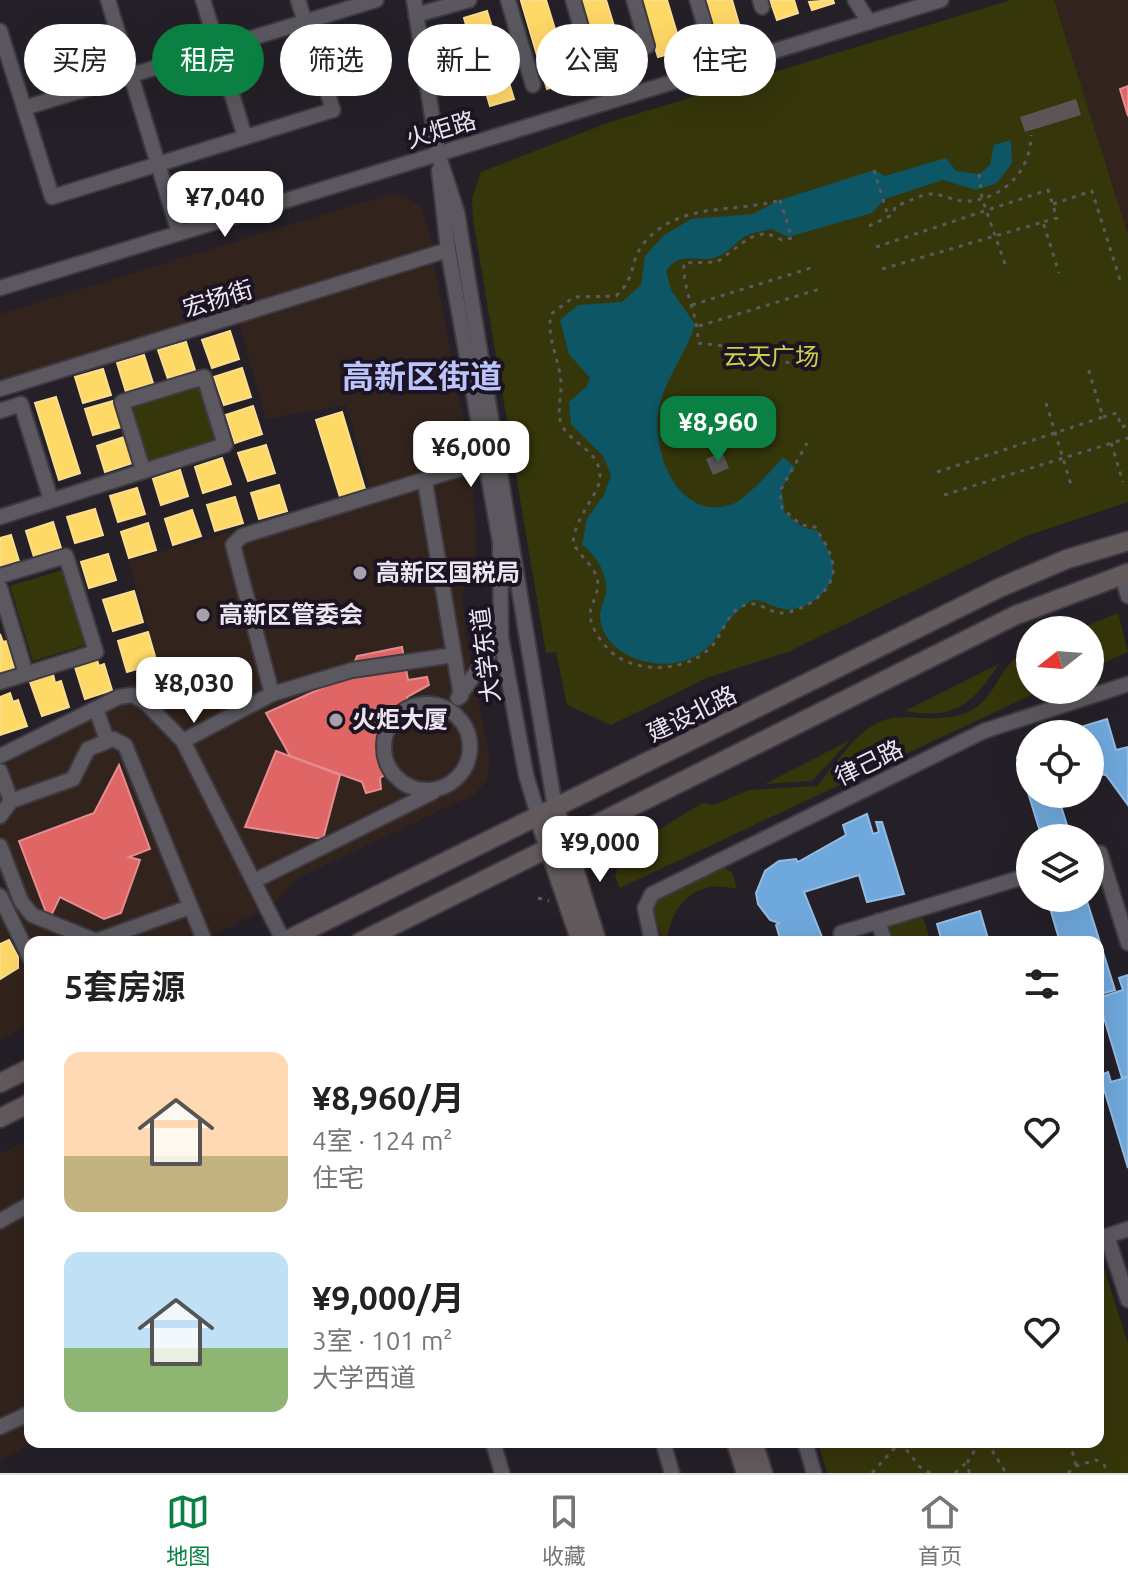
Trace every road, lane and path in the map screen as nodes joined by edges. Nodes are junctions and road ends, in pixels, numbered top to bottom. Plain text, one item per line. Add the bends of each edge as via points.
1 (108, 0) edge
2 (203, 0) edge
3 (298, 0) edge
4 (376, 0) edge
5 (414, 0) edge
6 (469, 0) edge
7 (508, 0) edge
8 (573, 0) edge
9 (634, 0) edge
10 (697, 0) edge
11 (855, 0) edge
12 (941, 0) edge
13 (416, 15) junction
14 (305, 22) junction
15 (869, 22) junction
16 (115, 24) edge
17 (210, 24) edge
18 (580, 24) edge
19 (641, 24) edge
20 (704, 24) edge
21 (0, 31) edge
22 (264, 35) edge
23 (533, 85) dead end
24 (136, 91) edge
25 (63, 96) edge
26 (232, 96) edge
27 (24, 108) junction
28 (1031, 135) dead end
29 (245, 137) junction
30 (438, 154) junction
31 (158, 164) junction
32 (874, 170) dead end
33 (979, 174) dead end
34 (982, 198) junction
35 (1053, 204) junction
36 (987, 212) junction
37 (888, 216) junction
38 (1043, 222) junction
39 (869, 226) dead end
40 (179, 233) junction
41 (876, 247) dead end
42 (448, 250) junction
43 (814, 267) dead end
44 (1006, 267) dead end
45 (882, 269) dead end
46 (1059, 273) dead end
47 (1120, 280) dead end
48 (0, 288) edge
49 (820, 289) dead end
50 (692, 305) junction
51 (699, 326) junction
52 (789, 363) dead end
53 (1088, 368) dead end
54 (0, 389) edge
55 (1046, 403) dead end
56 (0, 411) edge
57 (1103, 417) junction
58 (1128, 425) edge
59 (1056, 435) junction
60 (1128, 438) edge
61 (807, 443) dead end
62 (1111, 443) junction
63 (1063, 458) junction
64 (485, 465) junction
65 (143, 470) junction
66 (937, 472) dead end
67 (1123, 482) dead end
68 (426, 483) junction
69 (1072, 488) dead end
70 (944, 495) dead end
71 (51, 500) junction
72 (0, 517) edge
73 (1128, 541) edge
74 (1125, 574) edge
75 (0, 576) edge
76 (0, 588) edge
77 (1128, 596) edge
78 (501, 637) junction
79 (454, 655) junction
80 (26, 674) junction
81 (0, 682) edge
82 (1128, 684) edge
83 (272, 694) junction
84 (461, 696) junction
85 (445, 708) junction
86 (96, 709) junction
87 (107, 740) junction
88 (183, 741) junction
89 (0, 756) edge
90 (0, 771) edge
91 (434, 791) junction
92 (11, 801) junction
93 (547, 813) junction
94 (0, 816) edge
95 (557, 844) junction
96 (0, 846) edge
97 (1104, 866) edge
98 (1016, 879) edge
99 (254, 881) junction
100 (0, 896) edge
101 (190, 907) junction
102 (878, 921) junction
103 (14, 925) junction
104 (0, 932) edge
105 (84, 936) edge
106 (110, 936) edge
107 (202, 936) edge
108 (281, 936) edge
109 (296, 936) edge
110 (372, 936) edge
111 (580, 936) edge
112 (595, 936) edge
113 (651, 936) edge
114 (842, 936) edge
115 (883, 936) edge
116 (1127, 938) edge
117 (24, 946) edge
118 (24, 1071) edge
119 (0, 1083) edge
120 (24, 1106) edge
121 (0, 1118) edge
122 (24, 1207) edge
123 (0, 1221) edge
124 (1128, 1229) edge
125 (1128, 1300) edge
126 (24, 1416) edge
127 (0, 1427) edge
128 (494, 1448) edge
129 (665, 1448) edge
130 (738, 1448) edge
131 (755, 1448) edge
132 (807, 1448) edge
133 (895, 1448) edge
134 (905, 1448) edge
135 (976, 1448) edge
136 (991, 1448) edge
137 (1072, 1448) edge
138 (968, 1461) junction
139 (1076, 1466) junction
140 (497, 1472) edge
141 (672, 1473) edge
142 (746, 1473) edge
143 (763, 1473) edge
144 (814, 1473) edge
145 (872, 1473) edge
146 (930, 1473) edge
147 (955, 1473) edge
148 (969, 1473) edge
149 (1006, 1473) edge
150 (1068, 1473) edge
151 (1109, 1473) edge

1 - 16 street
2 - 17 street
3 - 14 street
4 - 14 street
5 - 13 street, 大学东道
6 - 13 street
7 - 23 street
8 - 18 street
9 - 19 street
10 - 20 street
11 - 15 street
12 - 15 street, 火炬路
13 - 30 street, 大学东道
14 - 22 street
14 - 29 street via 333,110
15 - 30 street, 火炬路
21 - 27 street
24 - 31 street
25 - 27 street
26 - 29 street
27 - 31 street via 52,197
28 - 34 path via 1025,165 1016,179
29 - 31 street
30 - 40 street, 火炬路
30 - 42 street, 大学东道
30 - 93 street, 大学东道 via 457,212
31 - 40 street
32 - 37 path
33 - 34 path
34 - 36 path
34 - 37 path via 951,200 930,194 896,206
35 - 36 path via 1048,190
35 - 38 path via 1057,218
35 - 47 path via 1092,191
36 - 41 path
36 - 44 path
37 - 39 path
38 - 45 path
38 - 46 path
40 - 48 street, 火炬路
42 - 54 street, 宏扬街
42 - 64 street, 大学东道
43 - 50 path
49 - 51 path
50 - 51 path
50 - 61 path via 684,263 717,262 749,238 766,233 792,238 779,200 677,218 645,241 629,283 616,296 574,297 551,314 548,331 561,382 562,423 595,457 600,473 595,493 576,523 573,543 595,573 598,585 590,615 614,654 642,667 681,663 698,658 714,644 728,619 745,605 754,603 778,613 816,600 833,576 833,564 815,527 791,519 782,508 780,491
51 - 52 path via 698,343 743,348
53 - 57 path
55 - 59 path
56 - 71 street via 21,404
57 - 58 path via 1117,413 1121,427
57 - 59 path
59 - 63 path
59 - 66 path
60 - 62 path
62 - 63 path
62 - 67 path
63 - 69 path
63 - 70 path
64 - 68 street
64 - 78 street, 大学东道 via 500,542
65 - 65 street via 122,402 204,377 225,445
65 - 71 street
68 - 79 street
68 - 83 street via 242,536 233,545
71 - 72 street
73 - 93 main road, 建设北路 via 999,588
74 - 77 street
74 - 95 main road via 1016,615
75 - 80 street via 66,556 96,652
76 - 80 street
78 - 84 street
78 - 93 street, 大学东道 via 526,775
79 - 83 street via 352,670
79 - 84 street
80 - 81 street
82 - 113 street, 律己路 via 984,731 652,894 645,908
83 - 88 street
84 - 85 street
85 - 91 street via 469,733 469,758 456,779
85 - 91 street via 414,704 401,711 385,734 387,764 395,776 419,790
86 - 87 street
86 - 88 street via 133,695
86 - 89 street
87 - 92 street via 88,749 73,779
87 - 101 street via 125,745
88 - 99 street
90 - 92 street
91 - 99 street
92 - 94 street
93 - 95 main road
93 - 109 main road, 建设北路
95 - 110 main road
95 - 111 main road
95 - 112 main road
96 - 105 street via 21,901 32,915
97 - 116 street
98 - 102 street
99 - 108 street
100 - 103 street
101 - 106 street
101 - 107 street
102 - 114 street
102 - 115 street
103 - 104 street
103 - 117 street
118 - 119 main road
120 - 121 main road
122 - 123 street
124 - 125 street via 1107,1236
126 - 127 street
128 - 140 street
129 - 141 street
130 - 142 main road
131 - 143 main road
132 - 144 street
133 - 145 path
134 - 146 path
135 - 138 path
136 - 149 path
137 - 139 path
138 - 147 path
138 - 148 path
139 - 150 path
139 - 151 path via 1096,1460

